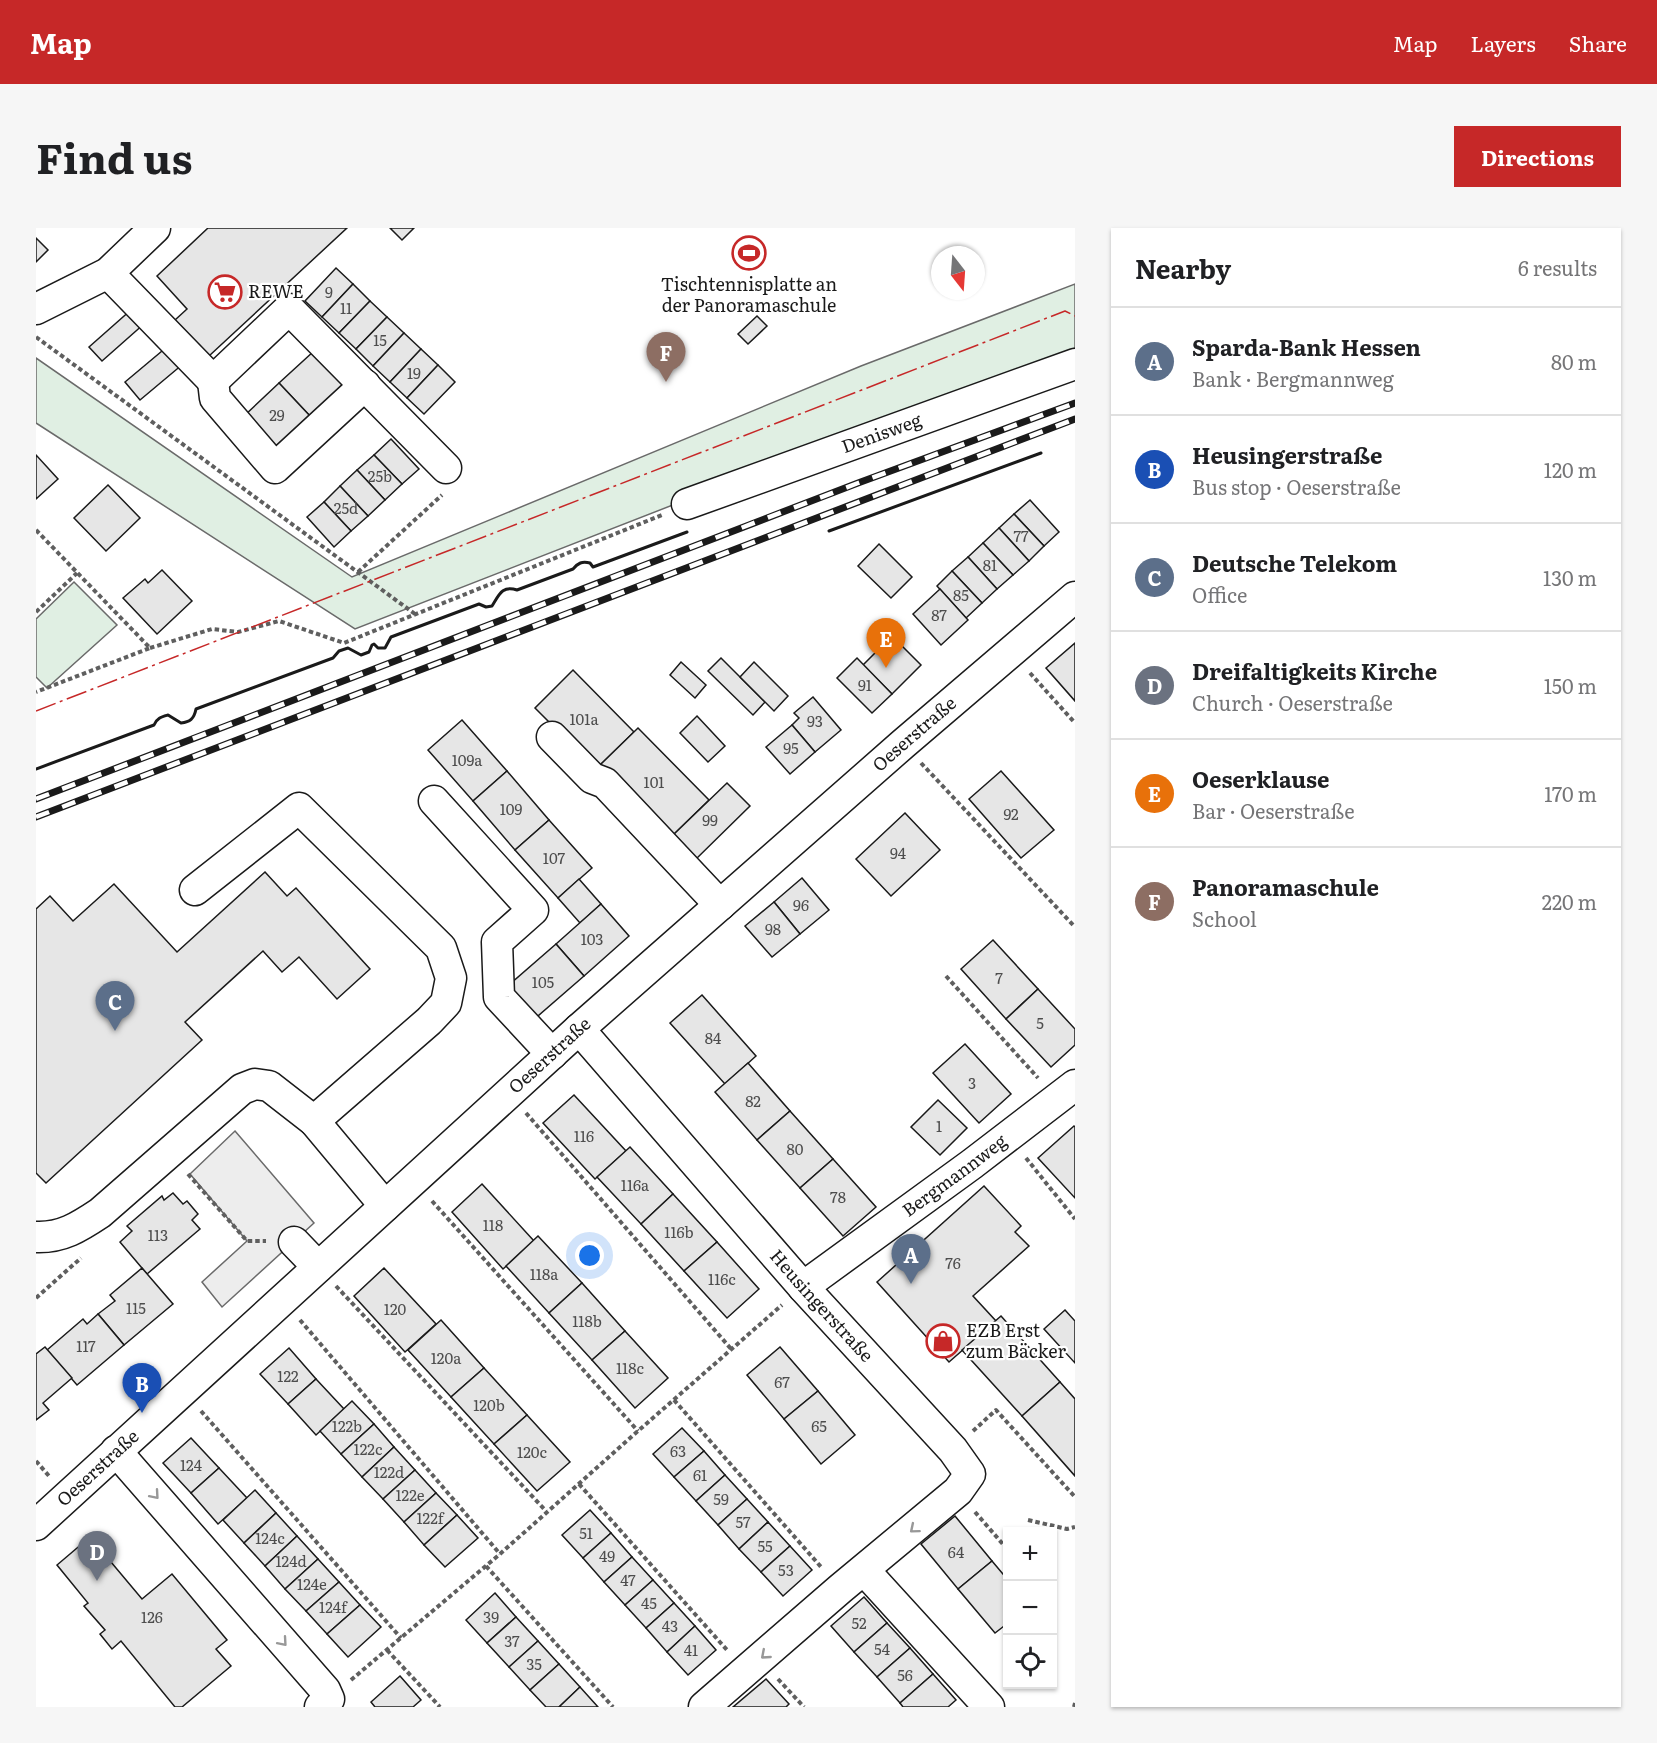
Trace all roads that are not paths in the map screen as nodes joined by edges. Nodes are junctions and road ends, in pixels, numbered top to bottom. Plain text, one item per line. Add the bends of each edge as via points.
1 (155, 228) edge
2 (108, 273) junction
3 (36, 309) edge
4 (1075, 363) edge
5 (213, 381) junction
6 (365, 385) junction
7 (446, 468) road end
8 (687, 504) road end
9 (1075, 597) edge
10 (552, 737) dead end
11 (434, 801) dead end
12 (195, 890) dead end
13 (720, 905) junction
14 (579, 1029) junction
15 (552, 1054) junction
16 (1066, 1092) edge
17 (314, 1120) junction
18 (385, 1206) junction
19 (36, 1237) edge
20 (294, 1242) road end
21 (318, 1267) junction
22 (803, 1287) junction
23 (116, 1451) junction
24 (36, 1525) edge
25 (864, 1570) junction
26 (324, 1703) edge
27 (704, 1707) edge
28 (989, 1707) edge

1 - 2 street
2 - 3 street
2 - 5 street
4 - 8 street, Denisweg
5 - 6 street via 289,309
5 - 6 street via 215,398 275,468
6 - 7 street
9 - 13 street, Oeserstraße
10 - 13 street via 592,778 605,783
11 - 15 street via 533,910 497,942 499,996
12 - 17 street via 299,808 441,948 451,978 446,1003
13 - 14 street, Oeserstraße
14 - 15 street, Oeserstraße
14 - 22 street, Heusingerstraße
15 - 18 street, Oeserstraße
16 - 22 street, Bergmannweg
17 - 18 street
17 - 19 street via 269,1086 255,1084 242,1089 100,1213 53,1237
18 - 21 street, Oeserstraße
20 - 21 street
21 - 23 street, Oeserstraße
22 -> 25 street, Heusingerstraße via 953,1450 970,1474 958,1491
23 - 24 street, Oeserstraße
23 -> 26 street via 325,1690
25 -> 27 street
25 - 28 street

